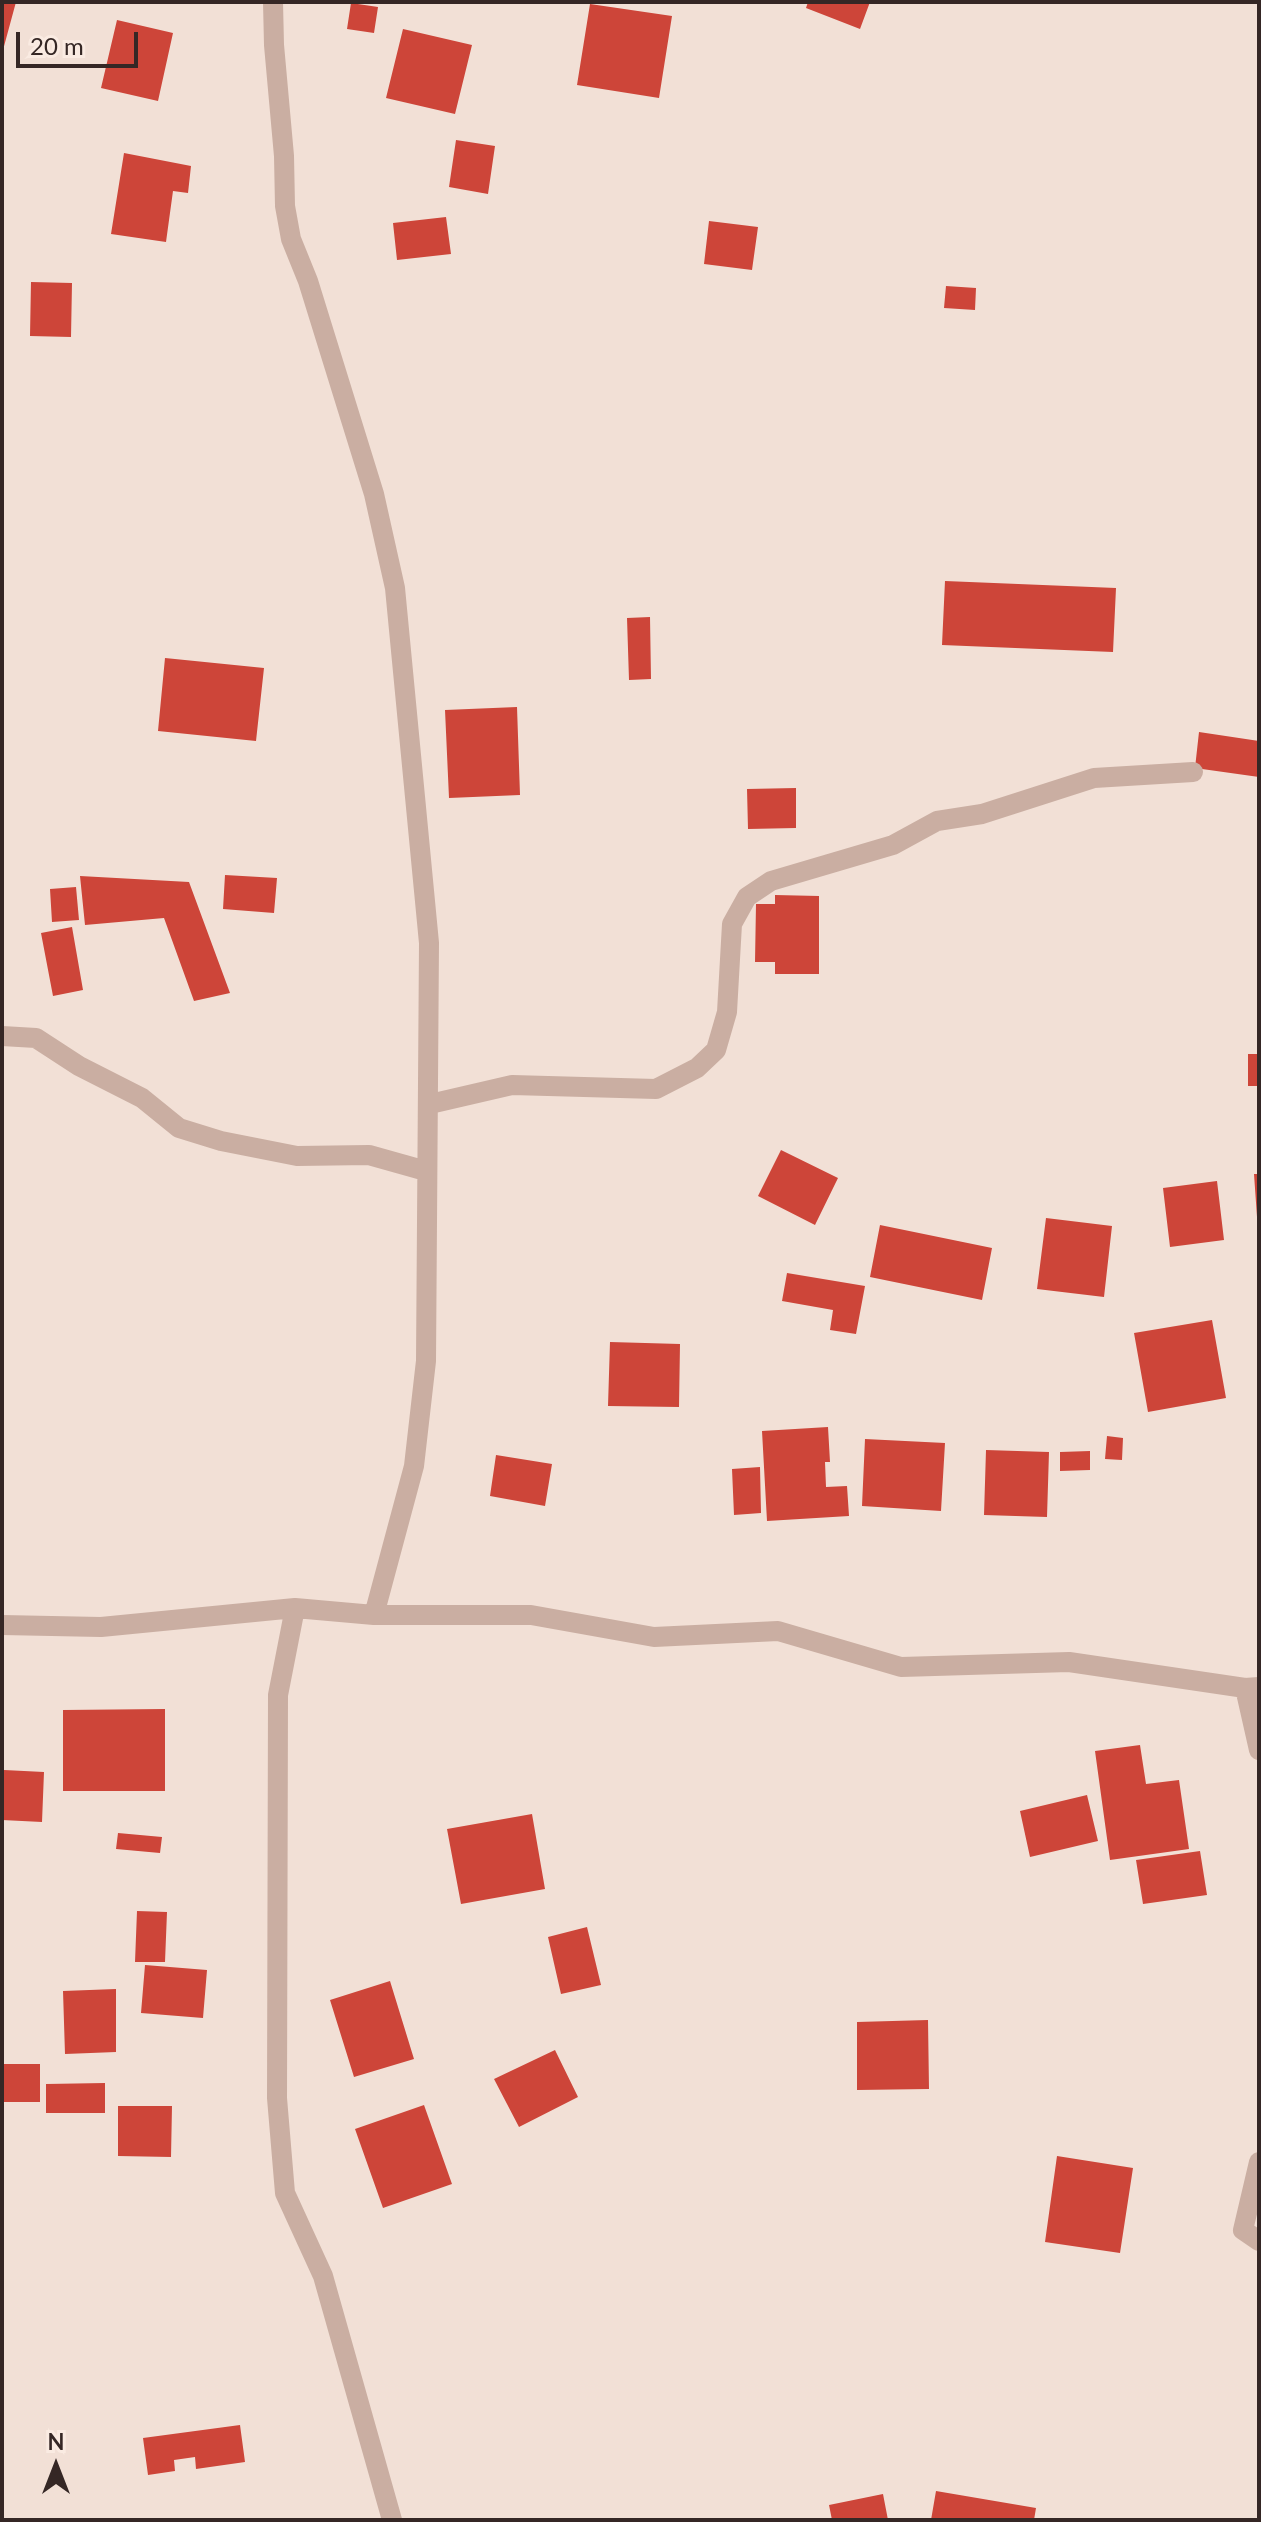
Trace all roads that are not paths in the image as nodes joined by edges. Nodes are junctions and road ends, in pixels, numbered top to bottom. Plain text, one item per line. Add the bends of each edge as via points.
1 (273, 2) edge
2 (1193, 772) dead end
3 (2, 1036) edge
4 (430, 1104) junction
5 (426, 1171) junction
6 (295, 1608) junction
7 (374, 1615) junction
8 (2, 1625) edge
9 (1252, 1688) edge
10 (1259, 1750) edge
11 (1259, 2162) edge
12 (1259, 2241) edge
13 (392, 2520) edge

1 - 4 street via 291,239 374,494 395,588 429,943
2 - 4 street via 1094,778 982,814 937,821 893,845 771,881 747,897 732,924 727,1012 716,1050 697,1068 656,1089 512,1085
3 - 5 street via 36,1038 142,1098 179,1128 297,1156 369,1155
4 - 5 street
5 - 7 street via 426,1361 414,1466
6 - 7 street
6 - 8 street via 101,1627
6 - 13 street via 278,1695 277,2098 285,2193 323,2276
7 - 9 street via 531,1615 654,1637 778,1631 901,1667 1069,1662
9 - 10 street
11 - 12 street via 1243,2230

